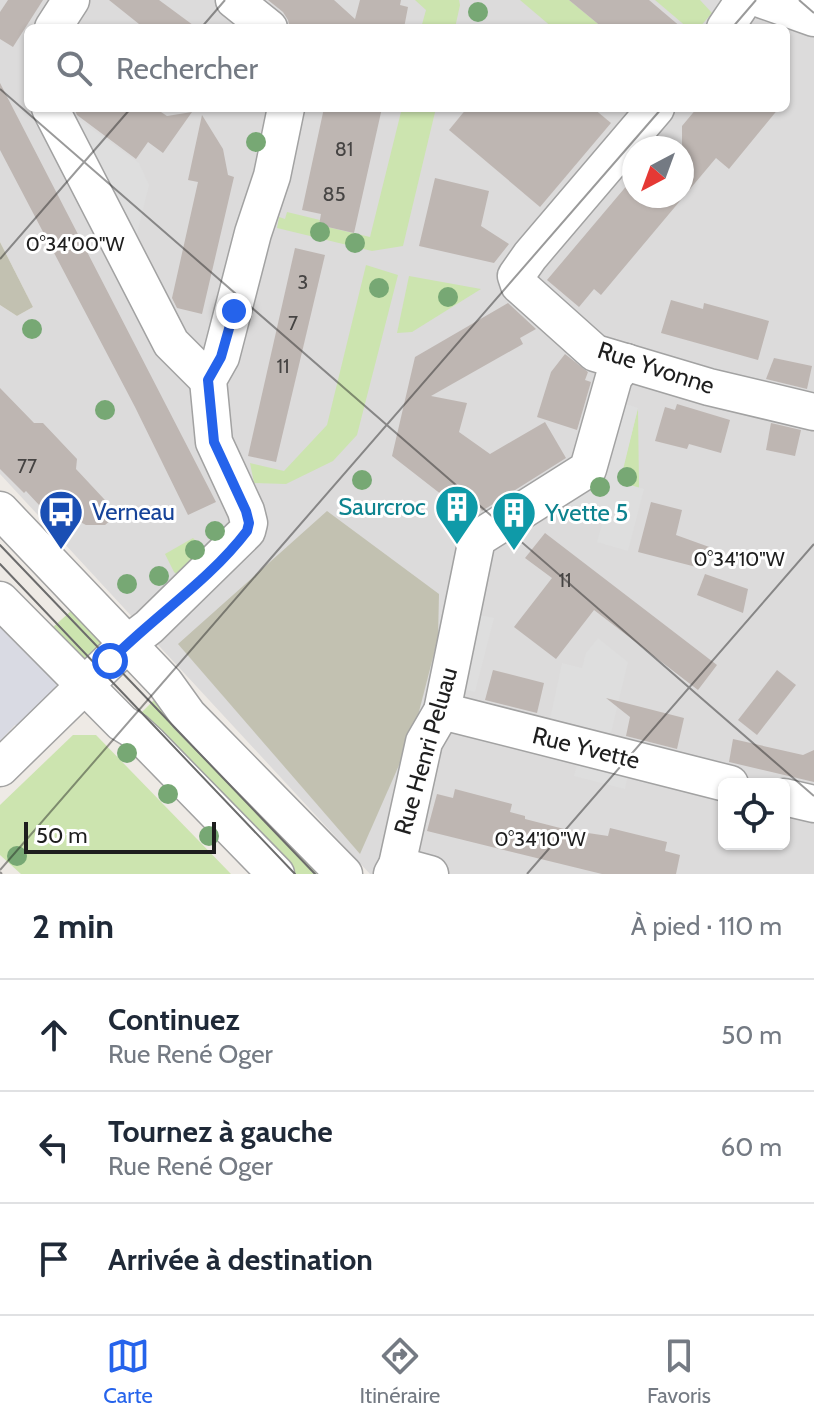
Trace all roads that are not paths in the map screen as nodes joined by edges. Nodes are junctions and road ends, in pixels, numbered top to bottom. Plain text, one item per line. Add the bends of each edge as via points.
1 (71, 0) edge
2 (234, 0) edge
3 (744, 0) edge
4 (763, 0) edge
5 (814, 18) edge
6 (56, 24) edge
7 (264, 24) edge
8 (728, 24) edge
9 (52, 112) edge
10 (285, 112) edge
11 (653, 112) edge
12 (626, 362) junction
13 (208, 380) junction
14 (814, 412) edge
15 (0, 510) edge
16 (0, 600) edge
17 (128, 643) junction
18 (85, 686) junction
19 (442, 711) junction
20 (0, 768) edge
21 (718, 781) edge
22 (790, 798) edge
23 (814, 804) edge
24 (406, 871) edge
25 (276, 874) edge
26 (344, 874) edge

1 - 6 street
2 - 7 street
3 - 8 street
4 - 5 street
9 - 13 street via 171,343
10 - 13 street via 226,341
11 - 12 street, Rue Yvonne via 516,276 519,285 595,353
12 - 14 street, Rue Yvonne
12 - 19 street, Rue Henri Peluau via 614,377 588,469 477,539
13 - 17 street via 214,442 246,511 247,531
15 - 17 street
16 - 18 street
17 - 18 street
17 - 26 street via 188,715
18 - 20 street
18 - 25 street
19 - 21 street, Rue Yvette
19 - 24 street, Rue Henri Peluau via 424,742
22 - 23 street

